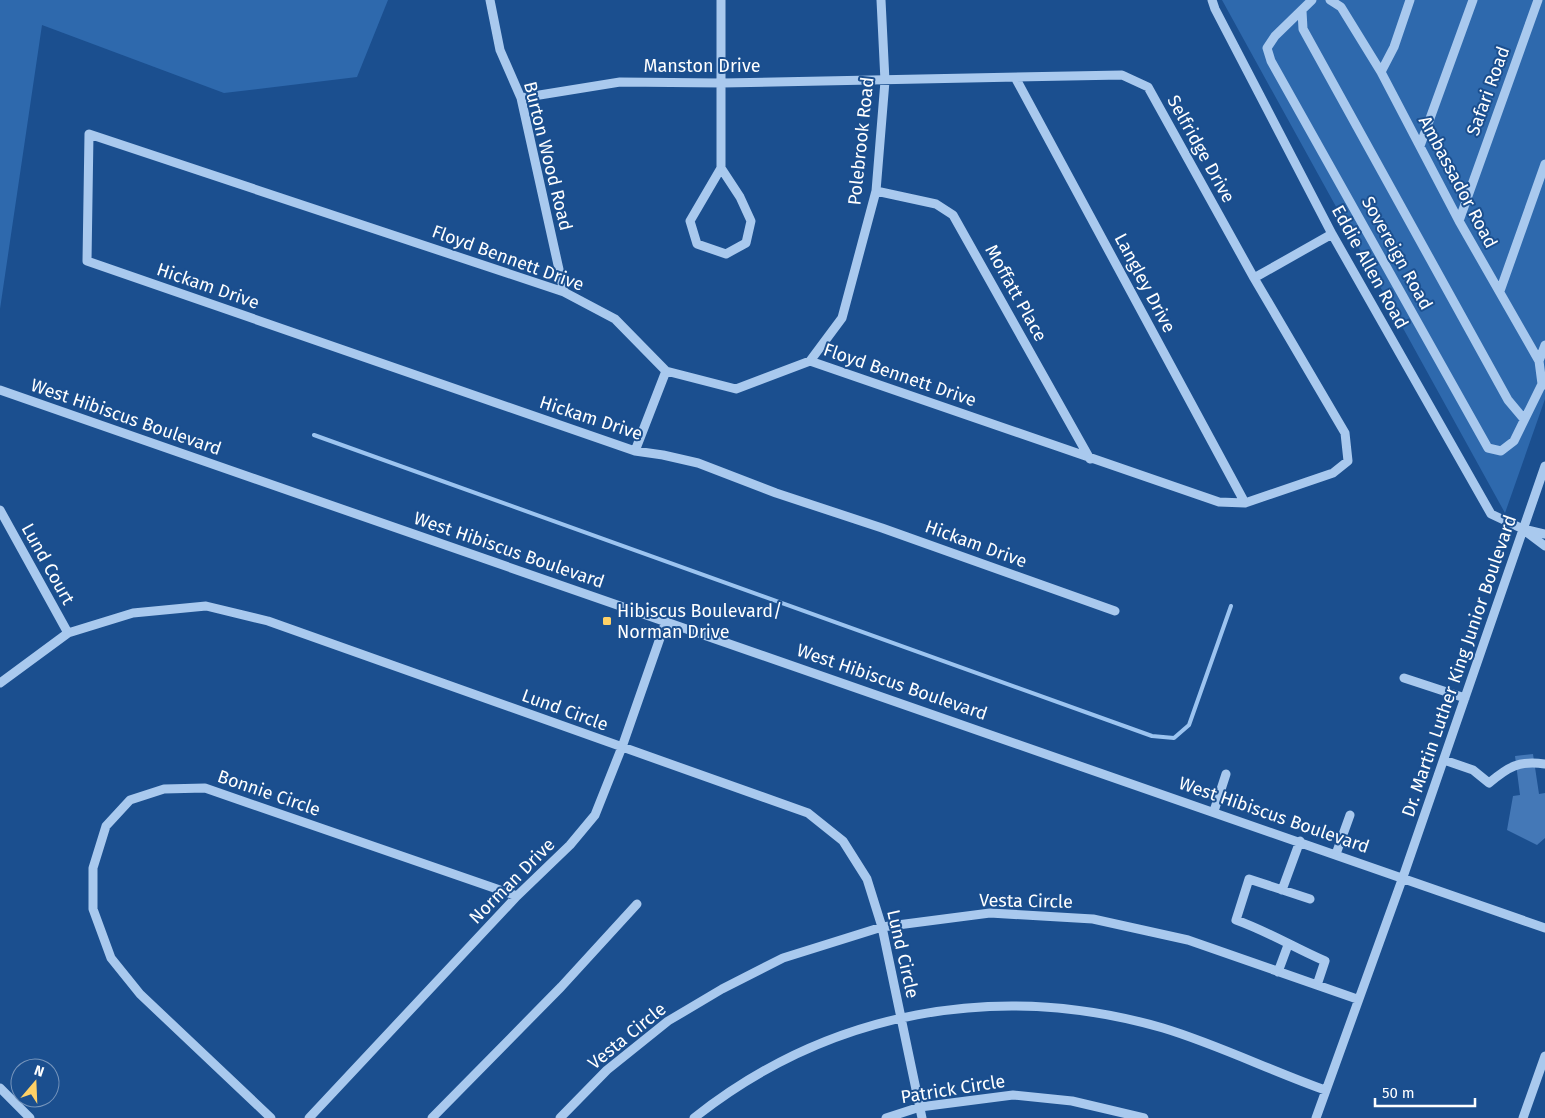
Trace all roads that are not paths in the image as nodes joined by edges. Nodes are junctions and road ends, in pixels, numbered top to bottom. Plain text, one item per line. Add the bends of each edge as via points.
1 (490, 0) edge
2 (721, 0) edge
3 (881, 0) edge
4 (1212, 0) edge
5 (1312, 0) edge
6 (1330, 0) edge
7 (1410, 0) edge
8 (1473, 0) edge
9 (1538, 0) edge
10 (1302, 12) junction
11 (1380, 72) junction
12 (1016, 79) junction
13 (885, 81) junction
14 (722, 83) junction
15 (521, 98) junction
16 (89, 134) joint
17 (1420, 146) junction
18 (1545, 164) edge
19 (721, 168) junction
20 (876, 191) junction
21 (1458, 221) junction
22 (1332, 234) junction
23 (1254, 278) junction
24 (1500, 291) junction
25 (564, 292) junction
26 (1545, 344) edge
27 (810, 361) junction
28 (1539, 362) junction
29 (666, 371) junction
30 (1543, 384) edge
31 (0, 390) edge
32 (1524, 420) junction
33 (635, 451) junction
34 (1090, 459) junction
35 (1348, 461) joint
36 (1545, 466) edge
37 (1245, 503) junction
38 (0, 510) edge
39 (1523, 529) junction
40 (1545, 534) edge
41 (1545, 546) edge
42 (1115, 611) dead end
43 (666, 621) junction
44 (68, 633) junction
45 (1404, 678) dead end
46 (0, 682) edge
47 (1465, 698) junction
48 (622, 747) junction
49 (1444, 760) junction
50 (1545, 764) edge
51 (1226, 774) dead end
52 (1214, 811) junction
53 (1350, 815) dead end
54 (1300, 841) junction
55 (1336, 854) junction
56 (1403, 877) junction
57 (1282, 890) junction
58 (517, 896) junction
59 (1310, 899) dead end
60 (638, 904) dead end
61 (1544, 925) edge
62 (882, 927) junction
63 (1288, 945) junction
64 (1278, 972) junction
65 (1317, 986) junction
66 (1357, 999) junction
67 (902, 1019) junction
68 (1545, 1056) edge
69 (0, 1088) edge
70 (1325, 1090) junction
71 (920, 1107) junction
72 (30, 1118) edge
73 (271, 1118) edge
74 (309, 1118) edge
75 (432, 1118) edge
76 (560, 1118) edge
77 (694, 1118) edge
78 (886, 1118) edge
79 (922, 1118) edge
80 (1144, 1118) edge
81 (1316, 1118) edge
82 (1523, 1118) edge

1 - 15 street, Burton Wood Road via 500,50
2 - 14 street
3 - 13 street, Polebrook Road
4 - 22 street, Eddie Allen Road
5 - 10 street, Sovereign Road
6 - 11 street, Ambassador Road via 1341,6
7 - 11 street via 1394,47
8 - 17 street
9 - 21 street, Safari Road
10 - 32 street via 1303,29 1508,400
10 - 32 street, Sovereign Road via 1275,36 1267,48 1271,61 1488,448 1501,451 1514,441
11 - 17 street, Ambassador Road
12 - 13 street, Selfridge Drive
12 - 23 street, Selfridge Drive via 1122,75 1148,87
12 - 37 street, Langley Drive
13 - 14 street, Manston Drive
13 - 20 street, Polebrook Road
14 - 15 street, Manston Drive via 620,82
14 - 19 street
15 - 25 street, Burton Wood Road
16 - 25 street, Floyd Bennett Drive
16 - 33 street, Hickam Drive via 87,261
17 - 21 street, Ambassador Road
18 - 24 street
19 - 19 street via 690,221 698,244 726,254 746,243 751,221
20 - 27 street, Polebrook Road via 842,318
20 - 34 street, Moffatt Place via 936,204 953,215
21 - 24 street, Ambassador Road
22 - 23 street
22 - 39 street, Eddie Allen Road via 1491,514
23 - 35 street, Selfridge Drive via 1345,433
24 - 28 street, Ambassador Road
25 - 29 street, Floyd Bennett Drive via 615,319
26 - 28 street
27 - 29 street, Floyd Bennett Drive via 736,389
27 - 34 street, Floyd Bennett Drive
28 - 30 street, Ambassador Road
29 - 33 street
30 - 32 street, Sovereign Road
31 - 43 street, West Hibiscus Boulevard
33 - 42 street, Hickam Drive via 698,463
34 - 37 street, Floyd Bennett Drive via 1219,502
35 - 37 street, Floyd Bennett Drive via 1333,473
36 - 39 street, Dr. Martin Luther King Junior Boulevard
38 - 44 street, Lund Court
39 - 40 street
39 - 41 street
39 - 47 street, Dr. Martin Luther King Junior Boulevard
43 - 48 street, Norman Drive
43 - 52 street, West Hibiscus Boulevard
44 - 46 street, Lund Circle
44 - 48 street, Lund Circle via 133,613 206,606 268,621
45 - 47 street
47 - 49 street, Dr. Martin Luther King Junior Boulevard
48 - 58 street, Norman Drive via 595,814 570,846
48 - 62 street, Lund Circle via 808,813 843,841 867,879
49 - 50 street via 1473,770 1489,783 1507,768 1529,761
49 - 56 street, Dr. Martin Luther King Junior Boulevard
51 - 52 street
52 - 54 street, West Hibiscus Boulevard
53 - 55 street
54 - 55 street, West Hibiscus Boulevard
54 - 57 street
55 - 56 street, West Hibiscus Boulevard
56 - 61 street, West Hibiscus Boulevard
56 - 66 street, Dr. Martin Luther King Junior Boulevard
57 - 59 street
57 - 63 street via 1249,879 1236,920 1262,929
58 - 73 street, Bonnie Circle via 205,788 164,788 130,800 106,826 93,868 94,909 111,958 140,994
58 - 74 street, Norman Drive
60 - 75 street
62 - 64 street, Vesta Circle via 990,913 1093,919 1188,940
62 - 67 street, Lund Circle
62 - 76 street, Vesta Circle via 783,958 668,1021 606,1070
63 - 64 street
63 - 65 street via 1325,962
64 - 65 street, Vesta Circle
65 - 66 street, Vesta Circle
66 - 70 street, Dr. Martin Luther King Junior Boulevard
67 - 70 street via 998,1006 1052,1007 1084,1012 1161,1028 1204,1041
67 - 71 street, Lund Circle
67 - 77 street via 844,1033 799,1052 752,1077
68 - 82 street
69 - 72 street
70 - 81 street, Dr. Martin Luther King Junior Boulevard
71 - 78 street, Patrick Circle
71 - 79 street, Lund Circle
71 - 80 street, Patrick Circle via 1013,1095 1072,1101

